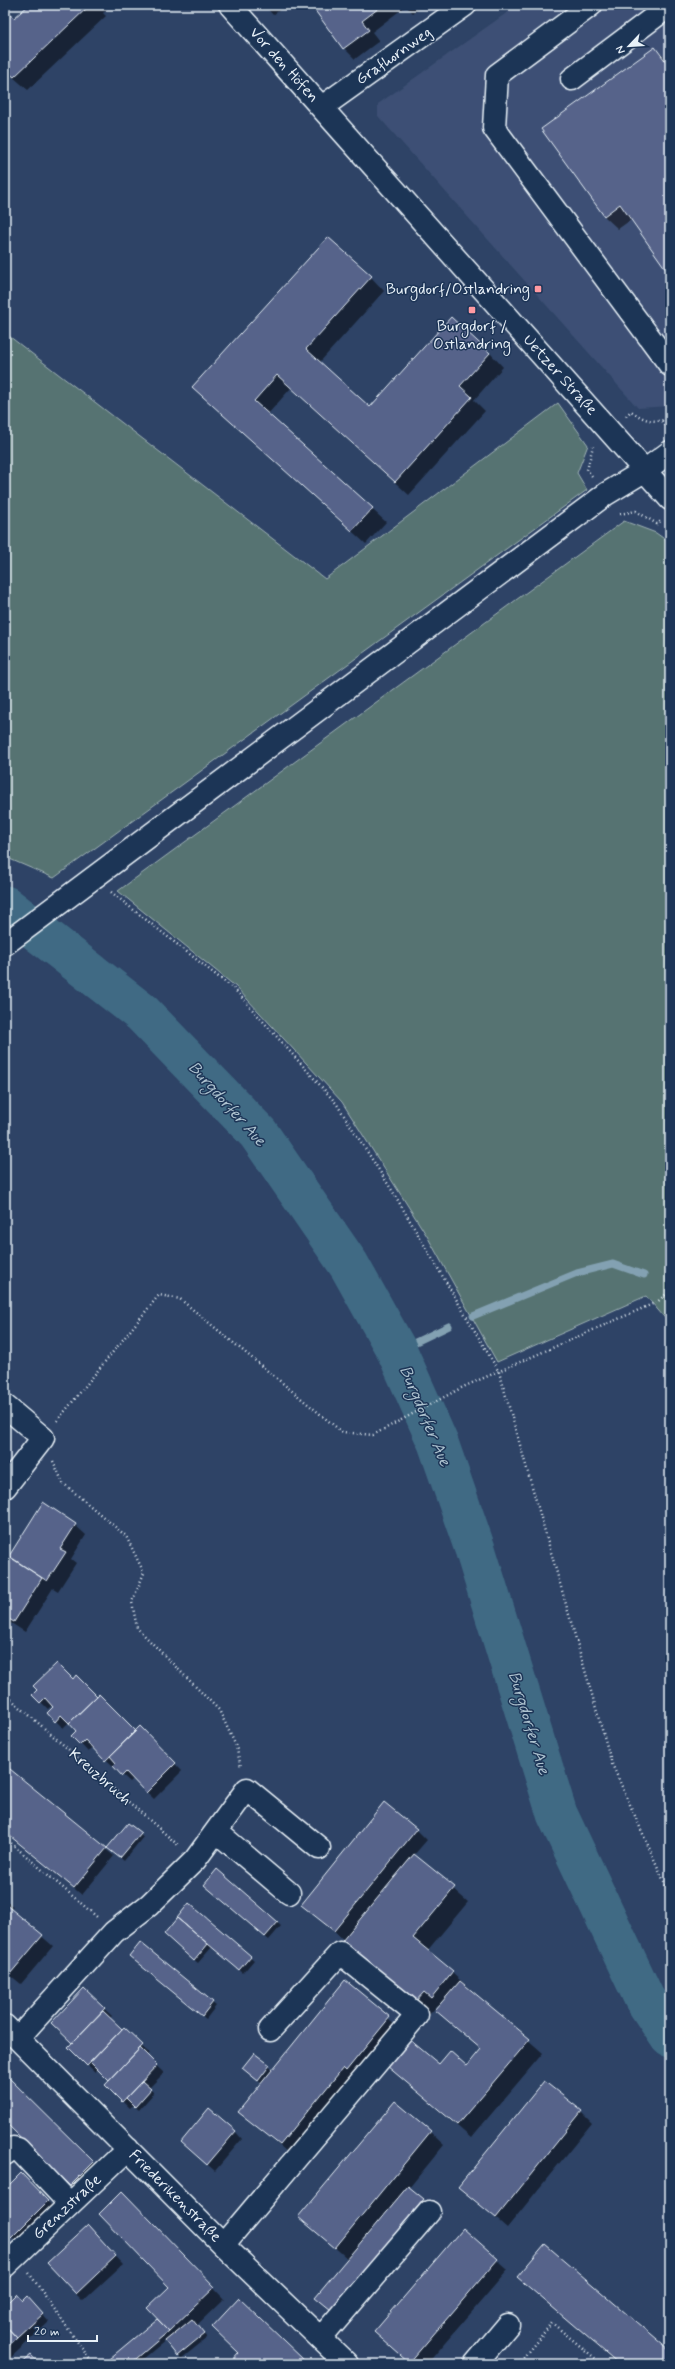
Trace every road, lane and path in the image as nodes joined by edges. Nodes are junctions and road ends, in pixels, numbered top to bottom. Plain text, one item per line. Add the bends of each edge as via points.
1 (230, 5) edge
2 (465, 5) edge
3 (591, 5) edge
4 (670, 8) edge
5 (572, 79) dead end
6 (322, 107) junction
7 (670, 365) edge
8 (662, 421) dead end
9 (670, 431) edge
10 (670, 452) edge
11 (644, 471) junction
12 (670, 499) edge
13 (109, 891) dead end
14 (5, 944) edge
15 (670, 1291) edge
16 (499, 1372) junction
17 (5, 1406) edge
18 (43, 1438) junction
19 (5, 1487) edge
20 (5, 1694) edge
21 (247, 1789) junction
22 (217, 1832) junction
23 (5, 1838) edge
24 (319, 1848) dead end
25 (195, 1860) junction
26 (289, 1893) dead end
27 (670, 1895) edge
28 (114, 1932) junction
29 (270, 2030) dead end
30 (12, 2032) edge
31 (128, 2149) junction
32 (5, 2154) edge
33 (70, 2204) junction
34 (429, 2212) dead end
35 (223, 2245) junction
36 (11, 2260) edge
37 (508, 2325) dead end
38 (321, 2338) junction
39 (93, 2364) edge
40 (347, 2364) edge
41 (475, 2364) edge
42 (518, 2364) edge
43 (602, 2364) edge

1 - 6 street, Vor den Höfen
2 - 6 street, Grafhornweg
3 - 7 street via 497,75 494,128
4 - 5 street via 669,6
6 - 11 street, Uetzer Straße
8 - 9 path
10 - 11 street
11 - 12 street, Uetzer Straße
11 - 14 street via 606,494
13 - 16 path via 235,990 336,1103 393,1192
15 - 16 path via 657,1302
16 - 18 path via 463,1387 373,1435 342,1432 180,1299 159,1295
16 - 27 path via 612,1764
17 - 18 street
18 - 19 street
18 - 21 path via 63,1483 126,1536 144,1573 132,1602 137,1628 219,1710 236,1746
20 - 25 path, Kreuzbruch
21 - 22 street
21 - 24 street
22 - 25 street
22 - 26 street
23 - 28 path
25 - 28 street via 149,1905
28 - 30 street
29 - 35 street via 340,1953 417,2015
30 - 31 street, Friederikenstraße
31 - 33 street, Grenzstraße
31 - 35 street, Friederikenstraße
32 - 33 street via 12,2148 18,2149
33 - 36 street, Grenzstraße
34 - 38 street
35 - 38 street, Friederikenstraße
36 - 39 path
37 - 41 street
38 - 40 street, Friederikenstraße
42 - 43 path via 552,2323

